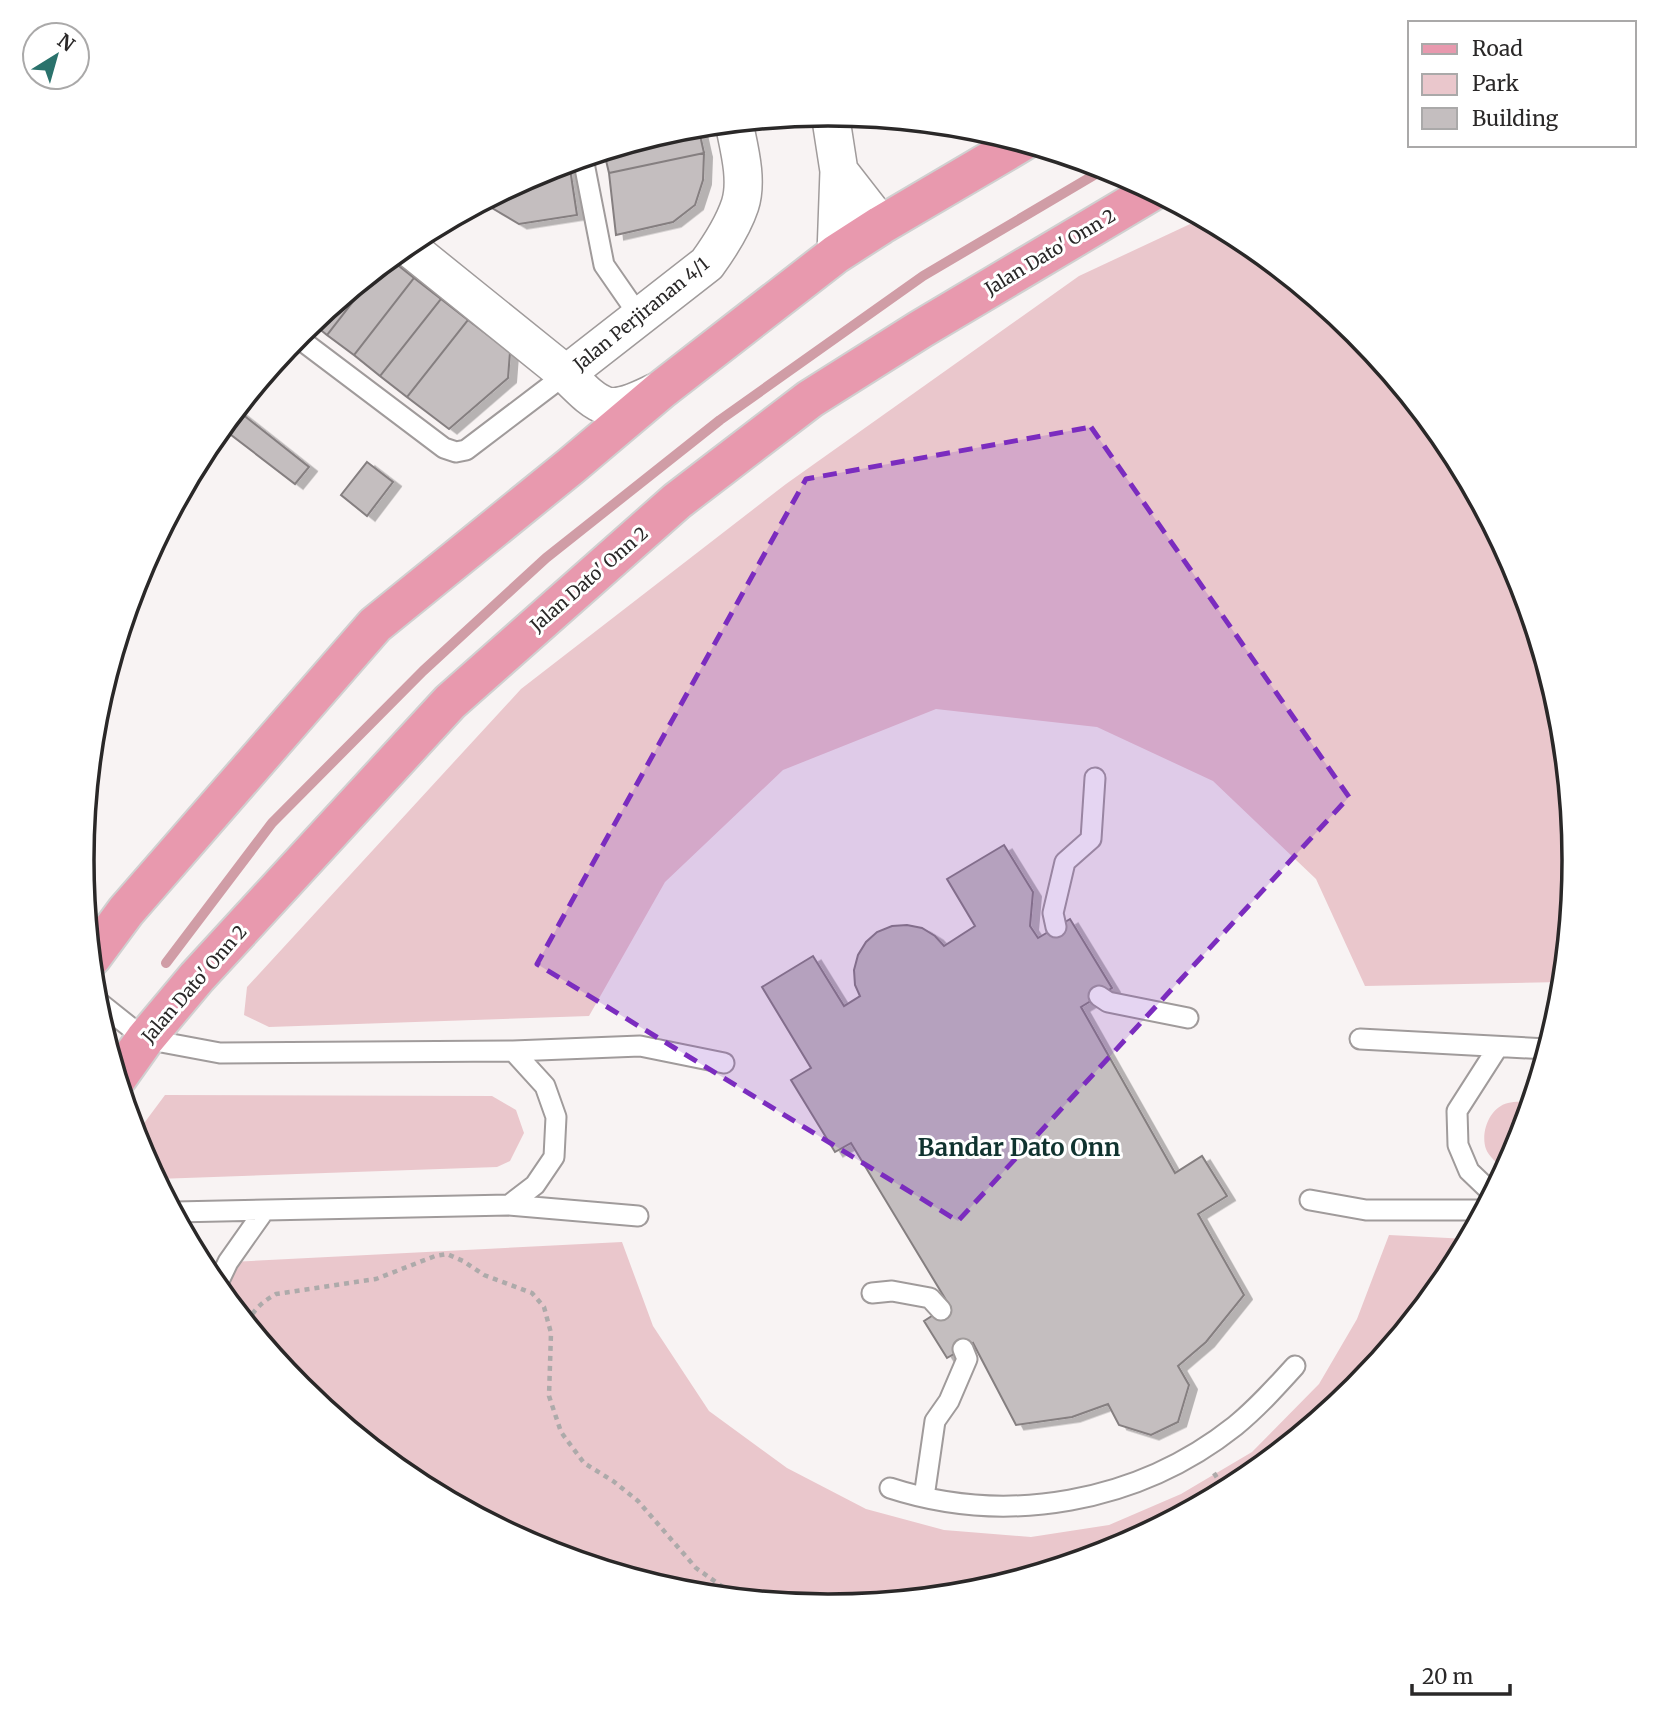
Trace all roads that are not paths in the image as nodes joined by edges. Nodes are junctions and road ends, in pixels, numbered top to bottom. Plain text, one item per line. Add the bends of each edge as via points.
1 (832, 126) edge
2 (736, 132) edge
3 (1010, 149) edge
4 (585, 167) edge
5 (839, 171) junction
6 (1143, 197) edge
7 (881, 225) junction
8 (418, 251) edge
9 (836, 254) junction
10 (640, 317) junction
11 (306, 344) edge
12 (566, 374) junction
13 (661, 390) junction
14 (571, 466) junction
15 (1095, 778) dead end
16 (1056, 927) dead end
17 (100, 946) edge
18 (1099, 996) dead end
19 (111, 1012) edge
20 (1188, 1018) dead end
21 (145, 1039) junction
22 (1360, 1039) dead end
23 (1498, 1047) junction
24 (1537, 1049) edge
25 (513, 1051) junction
26 (724, 1063) dead end
27 (125, 1067) edge
28 (1486, 1187) edge
29 (1310, 1200) dead end
30 (509, 1205) junction
31 (1473, 1210) edge
32 (264, 1211) junction
33 (185, 1212) edge
34 (638, 1216) dead end
35 (223, 1273) edge
36 (872, 1293) dead end
37 (941, 1310) dead end
38 (963, 1349) dead end
39 (1295, 1366) dead end
40 (890, 1488) dead end
41 (924, 1497) junction

1 - 5 street
2 - 10 street, Jalan Perjiranan 4/1 via 743,171 741,204 724,240 708,264
3 - 7 main road
4 - 10 lane via 604,265
5 - 7 street
5 - 9 street
6 - 21 main road, Jalan Dato' Onn 2 via 920,328 810,399 677,502 450,702
7 - 9 main road
8 - 12 street
9 - 13 main road
10 - 12 street, Jalan Perjiranan 4/1
11 - 12 lane, Jalan Perjiranan 4/1 via 444,448 456,452 466,450
12 - 13 street via 604,406 632,404
12 - 14 street via 584,424
13 - 14 main road
14 - 17 main road via 374,625
15 - 16 lane via 1091,839 1065,862 1053,913
18 - 20 lane via 1108,1002
19 - 21 lane
21 - 25 lane via 220,1053
21 - 27 main road, Jalan Dato' Onn 2
22 - 23 lane
23 - 24 lane
23 - 28 lane via 1457,1111 1458,1144 1469,1171
25 - 26 lane via 640,1046
25 - 30 lane via 545,1086 556,1117 554,1157 535,1185
29 - 31 lane via 1366,1210
30 - 32 lane
30 - 34 lane
32 - 33 lane
32 - 35 lane
36 - 37 lane via 892,1291 930,1298
38 - 41 lane via 967,1359 935,1421
39 - 41 lane via 1266,1398 1208,1445 1121,1488 1080,1499 994,1507
40 - 41 lane

